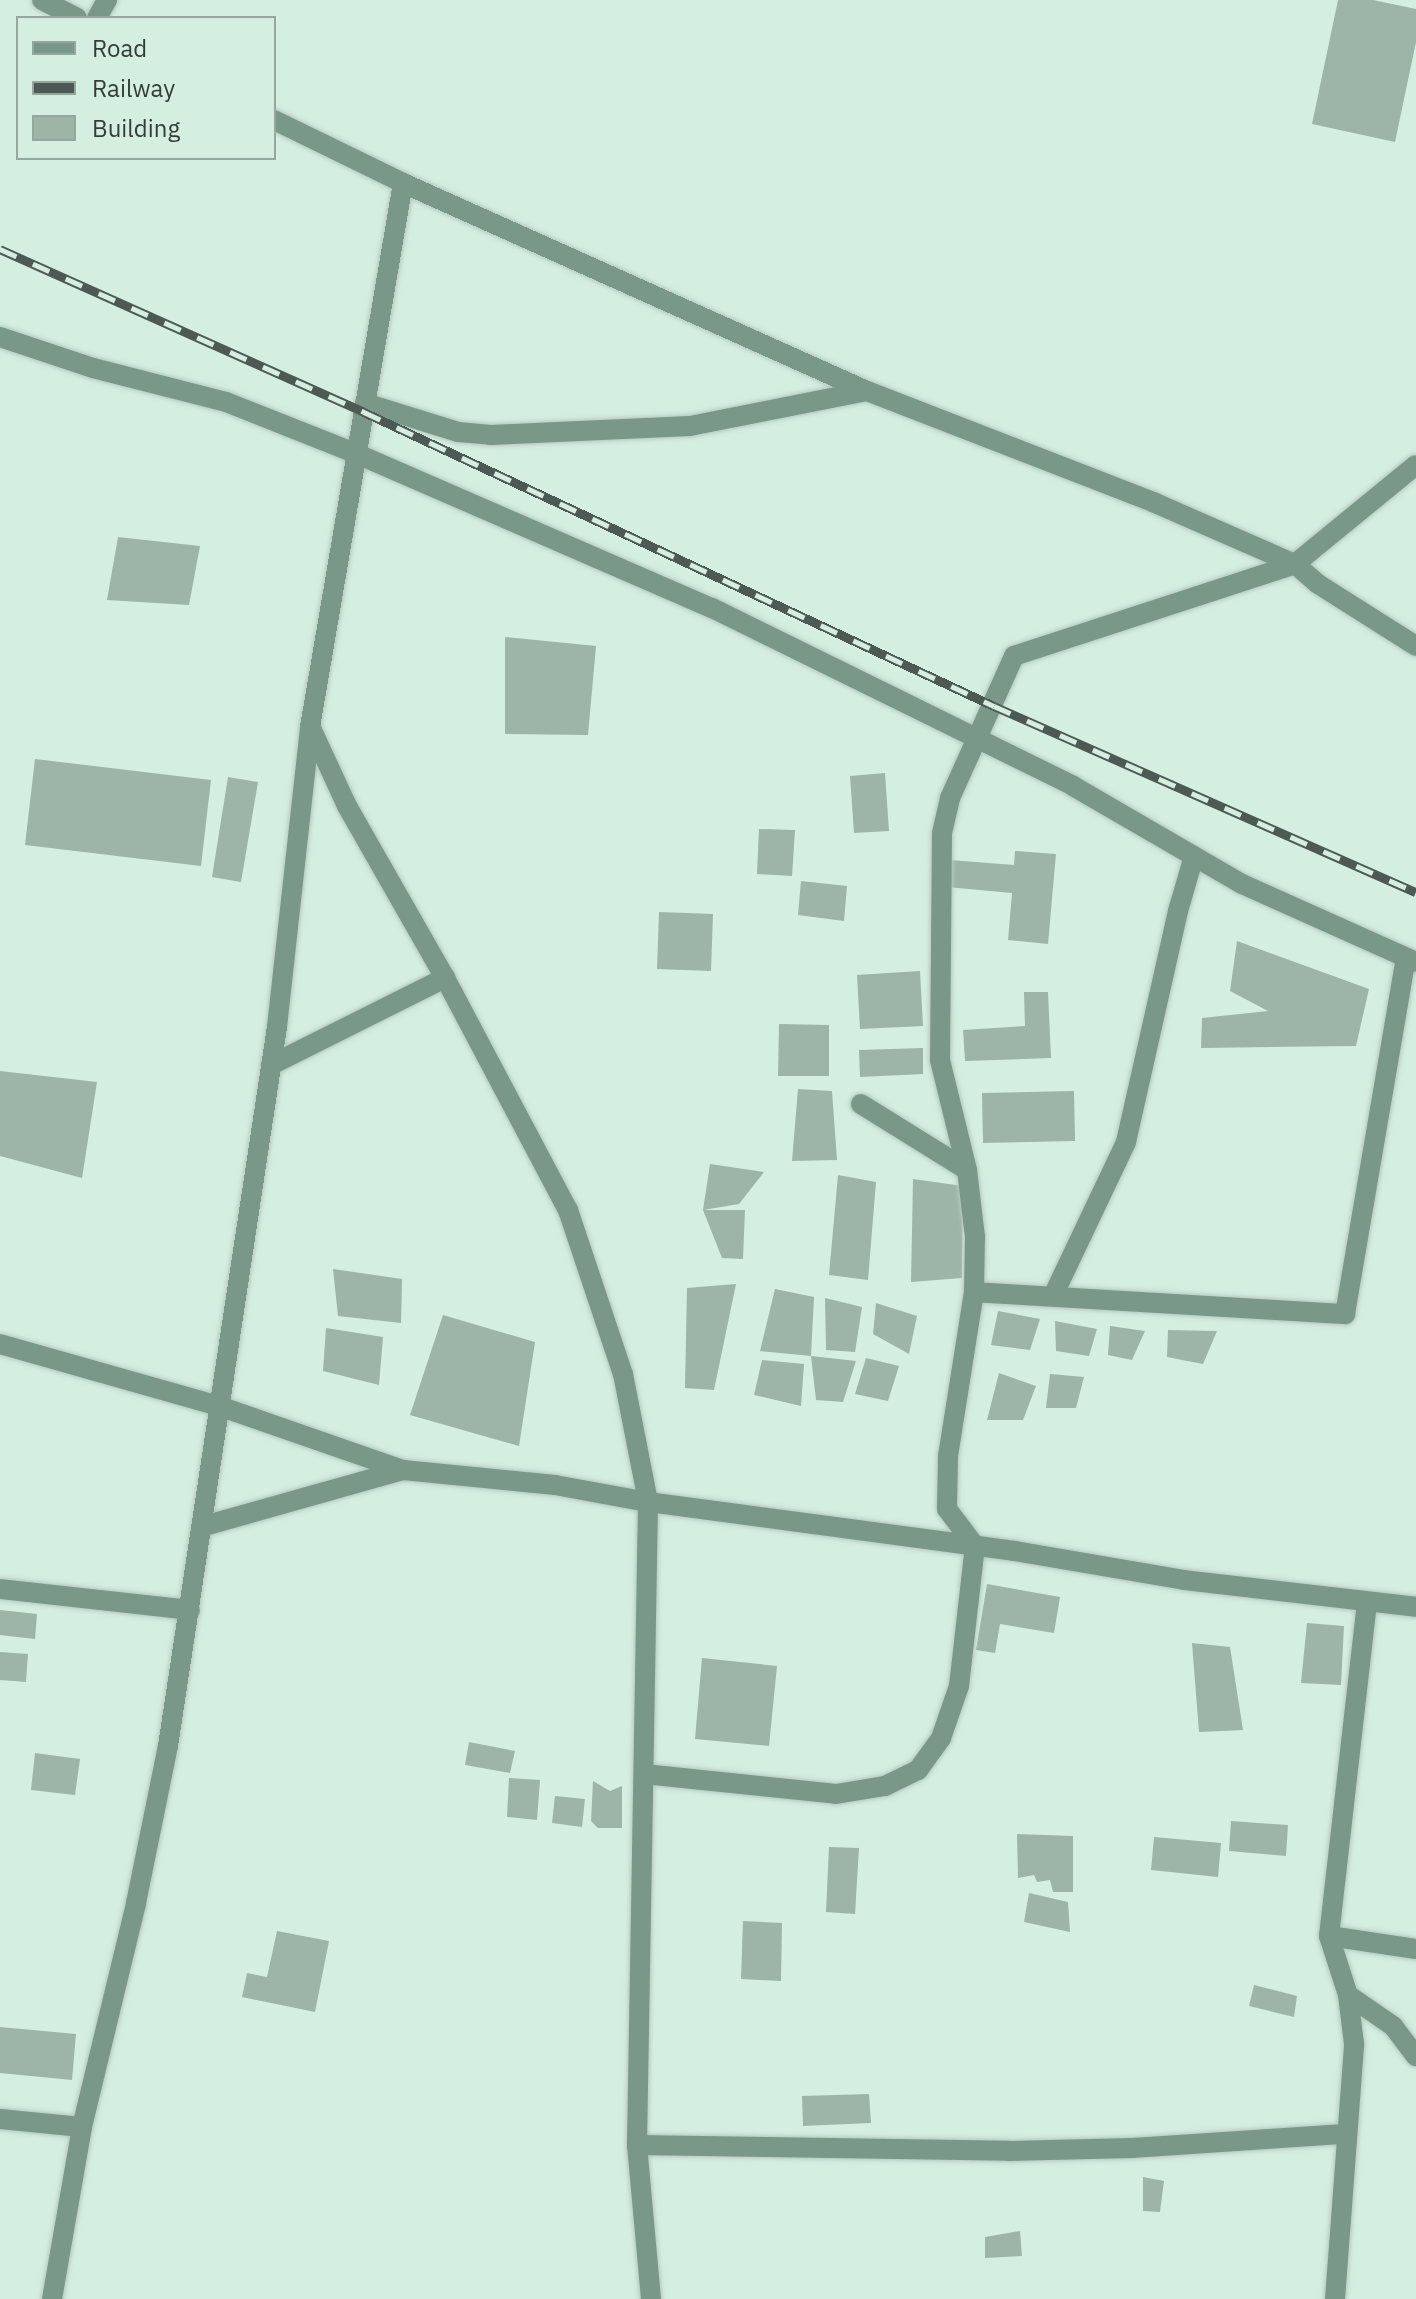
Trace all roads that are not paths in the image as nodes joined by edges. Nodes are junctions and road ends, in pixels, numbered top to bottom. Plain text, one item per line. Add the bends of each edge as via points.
1 (42, 0) edge
2 (73, 16) edge
3 (276, 121) edge
4 (403, 183) junction
5 (0, 337) edge
6 (867, 391) junction
7 (365, 403) junction
8 (355, 453) junction
9 (1416, 465) edge
10 (1295, 564) junction
11 (1416, 646) edge
12 (310, 727) junction
13 (978, 738) junction
14 (1194, 856) junction
15 (1411, 960) edge
16 (445, 978) junction
17 (271, 1065) junction
18 (861, 1104) dead end
19 (967, 1170) junction
20 (974, 1292) junction
21 (1053, 1296) junction
22 (0, 1344) edge
23 (219, 1406) junction
24 (403, 1470) junction
25 (648, 1502) junction
26 (204, 1526) junction
27 (975, 1546) junction
28 (0, 1589) edge
29 (1367, 1603) junction
30 (1416, 1607) edge
31 (190, 1610) junction
32 (644, 1774) junction
33 (1329, 1936) junction
34 (1416, 1949) edge
35 (1348, 1995) junction
36 (1416, 2056) edge
37 (0, 2119) edge
38 (82, 2127) junction
39 (1345, 2134) junction
40 (637, 2145) junction
41 (52, 2299) edge
42 (651, 2299) edge
43 (1335, 2299) edge

1 - 2 street
3 - 4 street
4 - 6 street
4 - 7 street
5 - 8 street via 93,368 226,402
6 - 7 street via 690,426 491,435 458,432
6 - 10 street via 1153,502
7 - 8 street
8 - 12 street
8 - 13 street via 712,608
9 - 10 street
10 - 11 street
10 - 13 street via 1014,656
12 - 16 street via 347,806
12 - 17 street
13 - 14 street
13 - 19 street via 947,810 939,909 940,1060
14 - 15 street via 1242,884
14 - 21 street via 1126,1142
15 - 21 street via 1345,1314
16 - 17 street
16 - 25 street via 568,1210 623,1374
17 - 23 street
18 - 19 street
19 - 20 street via 975,1237
20 - 21 street
20 - 27 street via 948,1456 947,1509
22 - 23 street
23 - 24 street
23 - 26 street
24 - 25 street via 555,1485
24 - 26 street
25 - 27 street
25 - 32 street
26 - 31 street
27 - 29 street
27 - 32 street via 959,1686 941,1738 918,1770 885,1786 836,1794
28 - 31 street
29 - 30 street
29 - 33 street
31 - 38 street via 136,1903
32 - 40 street
33 - 34 street
33 - 35 street
35 - 36 street via 1393,2026
35 - 39 street via 1354,2044
37 - 38 street
38 - 41 street
39 - 40 street via 1009,2151
39 - 43 street
40 - 42 street

